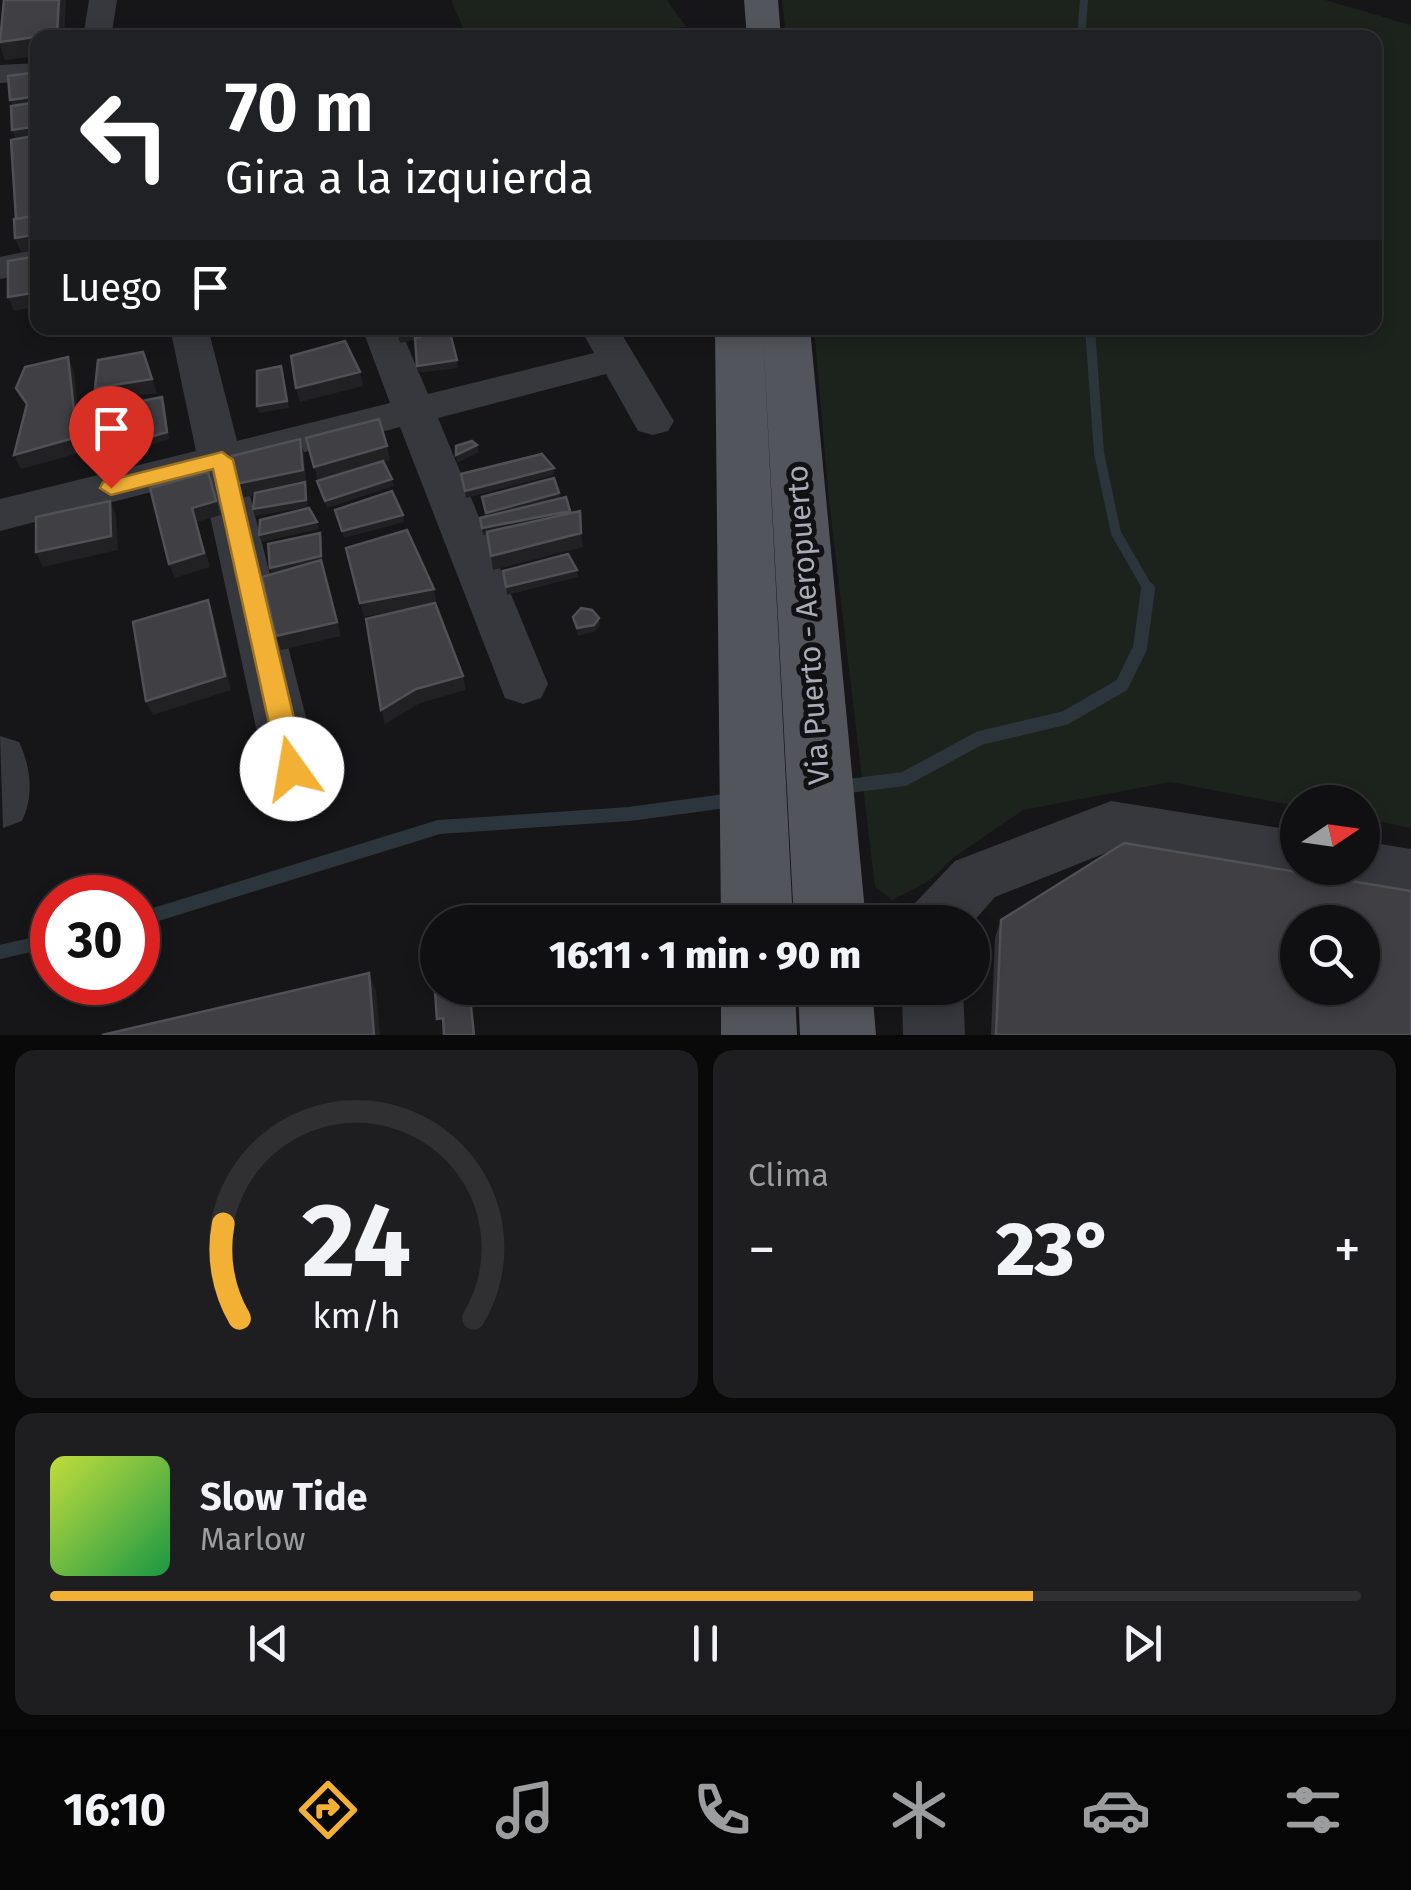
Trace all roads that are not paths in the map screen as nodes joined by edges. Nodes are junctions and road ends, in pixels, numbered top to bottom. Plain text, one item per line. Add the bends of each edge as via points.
1 (103, 0) edge
2 (761, 0) edge
3 (98, 30) edge
4 (763, 30) edge
5 (30, 72) edge
6 (0, 74) edge
7 (30, 262) edge
8 (0, 268) edge
9 (191, 335) edge
10 (384, 335) edge
11 (740, 335) edge
12 (786, 335) edge
13 (608, 343) edge
14 (414, 412) junction
15 (653, 421) dead end
16 (222, 460) junction
17 (0, 516) edge
18 (781, 664) junction
19 (523, 684) dead end
20 (292, 769) dead end
21 (1280, 853) edge
22 (1380, 870) edge
23 (1411, 875) edge
24 (758, 905) edge
25 (824, 905) edge
26 (951, 905) edge
27 (758, 1005) edge
28 (836, 1005) edge
29 (933, 1005) edge
30 (759, 1035) edge
31 (838, 1035) edge
32 (934, 1035) edge

1 - 3 street
2 - 4 main road
5 - 6 street
7 - 8 street
9 - 16 street
10 - 14 street
11 - 18 main road, Via Puerto - Aeropuerto
12 - 18 main road, Via Puerto - Aeropuerto
13 - 14 street
13 - 15 street
14 - 16 street
14 - 19 street
16 - 17 street
16 - 20 street
18 - 24 main road, Via Puerto - Aeropuerto
18 - 25 main road, Via Puerto - Aeropuerto
21 - 26 street via 1111,826 975,879
22 - 23 street
27 - 30 main road
28 - 31 main road, Via Puerto - Aeropuerto
29 - 32 street

